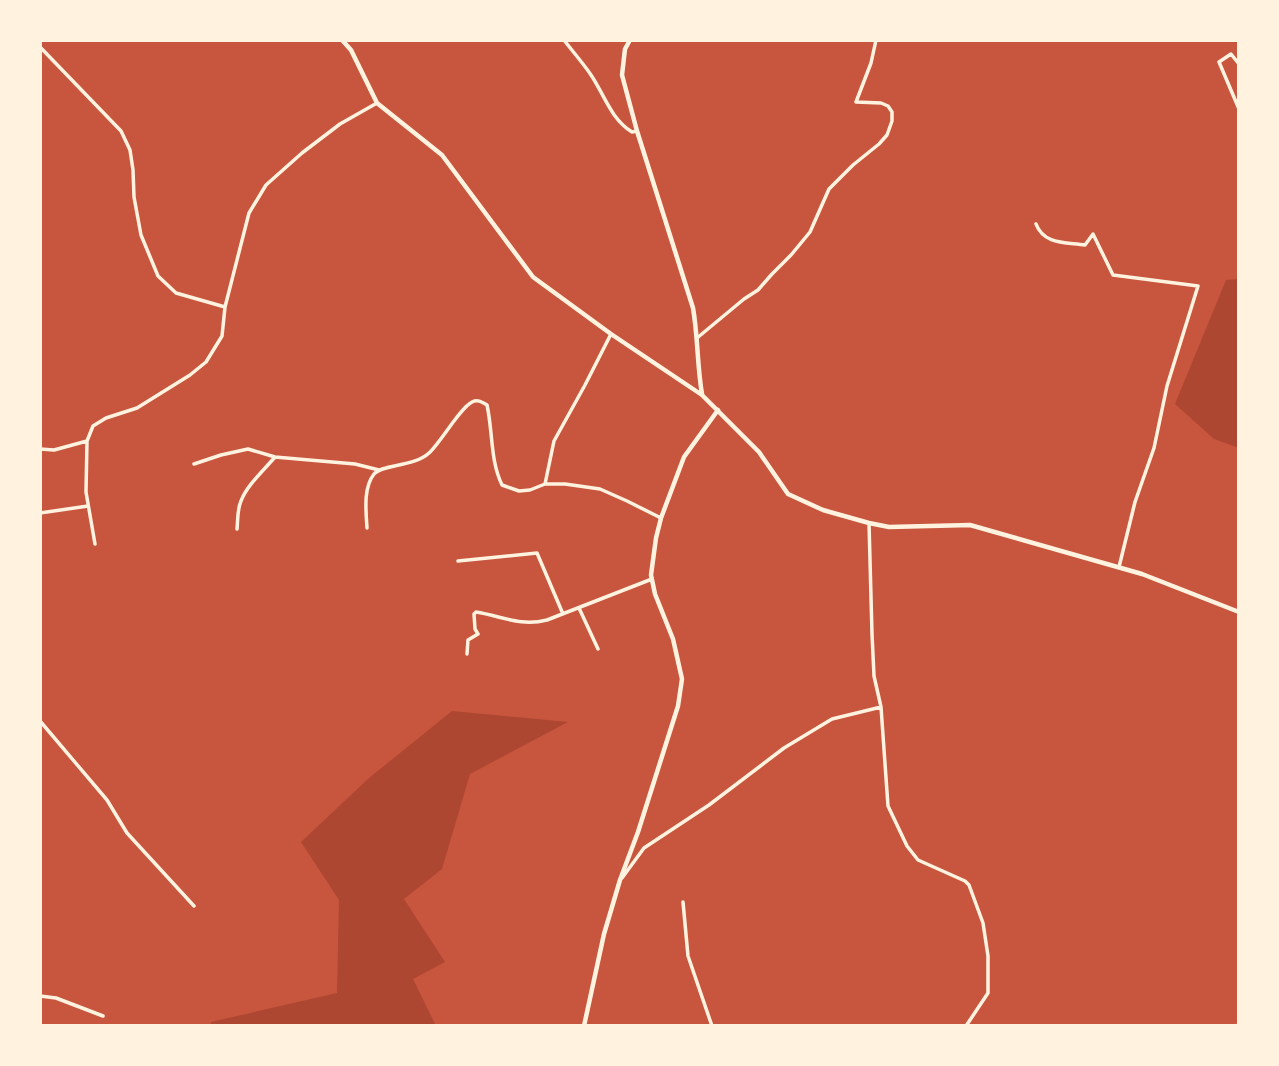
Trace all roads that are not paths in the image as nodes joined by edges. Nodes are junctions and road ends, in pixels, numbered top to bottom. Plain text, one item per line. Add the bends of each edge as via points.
1 (342, 40) edge
2 (564, 40) edge
3 (630, 40) edge
4 (876, 40) edge
5 (40, 47) edge
6 (1239, 64) edge
7 (377, 103) junction
8 (1239, 109) edge
9 (636, 131) junction
10 (1036, 223) dead end
11 (225, 307) junction
12 (611, 334) junction
13 (696, 339) junction
14 (702, 395) junction
15 (718, 410) junction
16 (87, 441) junction
17 (40, 449) edge
18 (275, 457) junction
19 (194, 464) dead end
20 (379, 470) junction
21 (545, 484) junction
22 (88, 506) junction
23 (40, 513) edge
24 (661, 518) junction
25 (869, 523) junction
26 (367, 528) dead end
27 (237, 529) dead end
28 (95, 544) dead end
29 (458, 561) dead end
30 (1119, 567) junction
31 (652, 579) junction
32 (579, 608) junction
33 (1239, 612) edge
34 (563, 614) junction
35 (598, 649) dead end
36 (467, 653) dead end
37 (881, 707) junction
38 (40, 721) edge
39 (620, 880) junction
40 (683, 902) dead end
41 (194, 906) dead end
42 (40, 996) edge
43 (103, 1016) dead end
44 (584, 1026) edge
45 (712, 1026) edge
46 (966, 1026) edge

1 - 7 street
2 - 9 street via 622,126
3 - 9 street via 622,75
4 - 13 street via 856,102 888,106 892,121 887,135 829,189 810,232 791,255 758,290
5 - 11 street via 121,131 130,150 141,235 158,276 176,293
6 - 8 street via 1231,54 1219,62
7 - 11 street via 340,124 266,185 249,214
7 - 12 street via 442,155 533,277
9 - 13 street via 693,308
10 - 30 street via 1047,239 1086,245 1093,234 1113,275 1198,286
11 - 16 street via 222,336 206,362 137,408 93,426
12 - 14 street
12 - 21 street via 554,441
13 - 14 street
14 - 15 street
15 - 24 street via 684,457
15 - 25 street via 759,452 788,494
16 - 17 street
16 - 22 street
18 - 19 street via 248,449
18 - 20 street
18 - 27 street via 241,500
20 - 21 street via 419,461 465,408 480,401 487,405 493,456 502,485 519,491
20 - 26 street via 369,485 365,504
21 - 24 street via 600,489
22 - 23 street
22 - 28 street
24 - 31 street
25 - 30 street via 889,527 970,525
25 - 37 street via 874,676
29 - 34 street via 537,553
30 - 33 street
31 - 32 street
31 - 39 street via 682,679 678,706
32 - 34 street
32 - 35 street
34 - 36 street via 534,624 476,612 478,634 468,639
37 - 39 street via 832,719 784,748 709,806 644,848
37 - 46 street via 888,806 906,846 918,860 965,881 984,923 988,993
38 - 41 street via 107,800 127,833
39 - 44 street
40 - 45 street via 688,956
42 - 43 street

